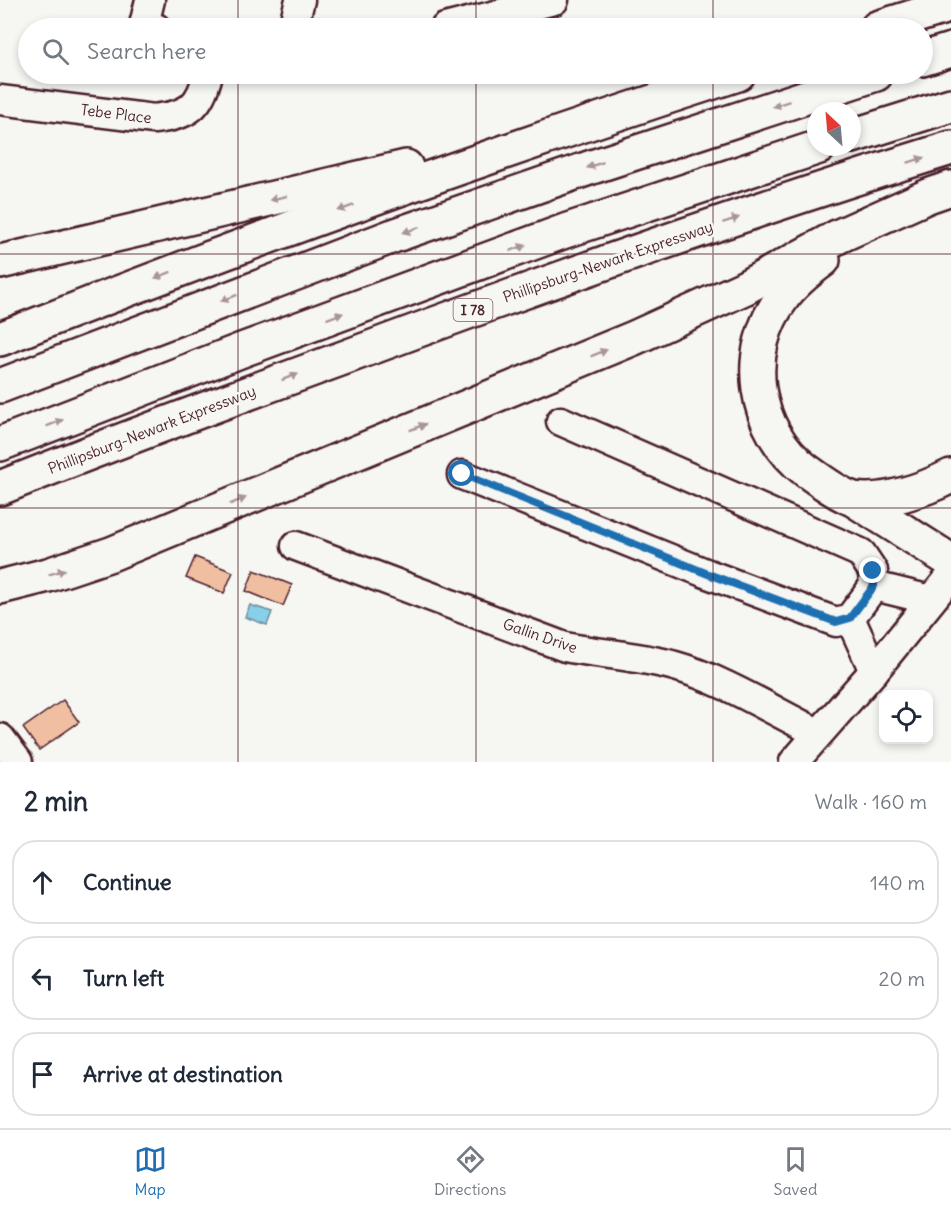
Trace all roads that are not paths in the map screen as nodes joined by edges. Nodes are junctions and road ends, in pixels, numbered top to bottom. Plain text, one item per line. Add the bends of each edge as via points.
1 (300, 0) edge
2 (455, 0) edge
3 (554, 0) edge
4 (951, 5) edge
5 (296, 18) edge
6 (450, 18) edge
7 (485, 18) edge
8 (909, 18) edge
9 (951, 50) edge
10 (933, 56) edge
11 (205, 84) edge
12 (708, 84) edge
13 (845, 84) edge
14 (0, 100) edge
15 (951, 105) edge
16 (580, 126) junction
17 (861, 133) edge
18 (951, 148) edge
19 (807, 151) edge
20 (951, 188) edge
21 (874, 220) junction
22 (0, 262) edge
23 (0, 339) edge
24 (0, 386) edge
25 (561, 421) dead end
26 (0, 444) edge
27 (462, 474) dead end
28 (951, 476) edge
29 (0, 488) edge
30 (853, 499) junction
31 (296, 546) dead end
32 (951, 561) edge
33 (951, 576) edge
34 (874, 586) junction
35 (0, 587) edge
36 (932, 600) junction
37 (850, 618) junction
38 (874, 671) junction
39 (818, 734) junction
40 (0, 738) edge
41 (18, 762) edge
42 (794, 762) edge

1 - 5 street
2 - 6 street
3 - 7 street
4 - 8 highway
9 - 10 highway
11 - 14 street, Tebe Place via 202,97 186,111 154,119
12 - 16 highway
13 -> 24 highway via 415,228
15 - 17 highway
16 -> 22 highway
16 -> 23 highway via 287,229
29 -> 18 highway, Phillipsburg-Newark Expressway / I 78 via 541,285
26 -> 19 highway via 555,235
20 - 21 highway
21 - 30 highway via 803,276 783,297 765,331 758,357 760,399 778,441 803,468
35 -> 21 highway via 111,554 634,338 744,288
25 - 34 street via 861,553 873,571
27 - 37 street via 836,622
28 - 30 highway via 908,494
30 - 32 highway
31 - 39 street, Gallin Drive via 565,647 676,666
33 - 36 street
34 - 36 street
34 - 37 street
36 - 38 street
37 - 38 street
38 - 39 street
39 - 42 street
40 - 41 street

